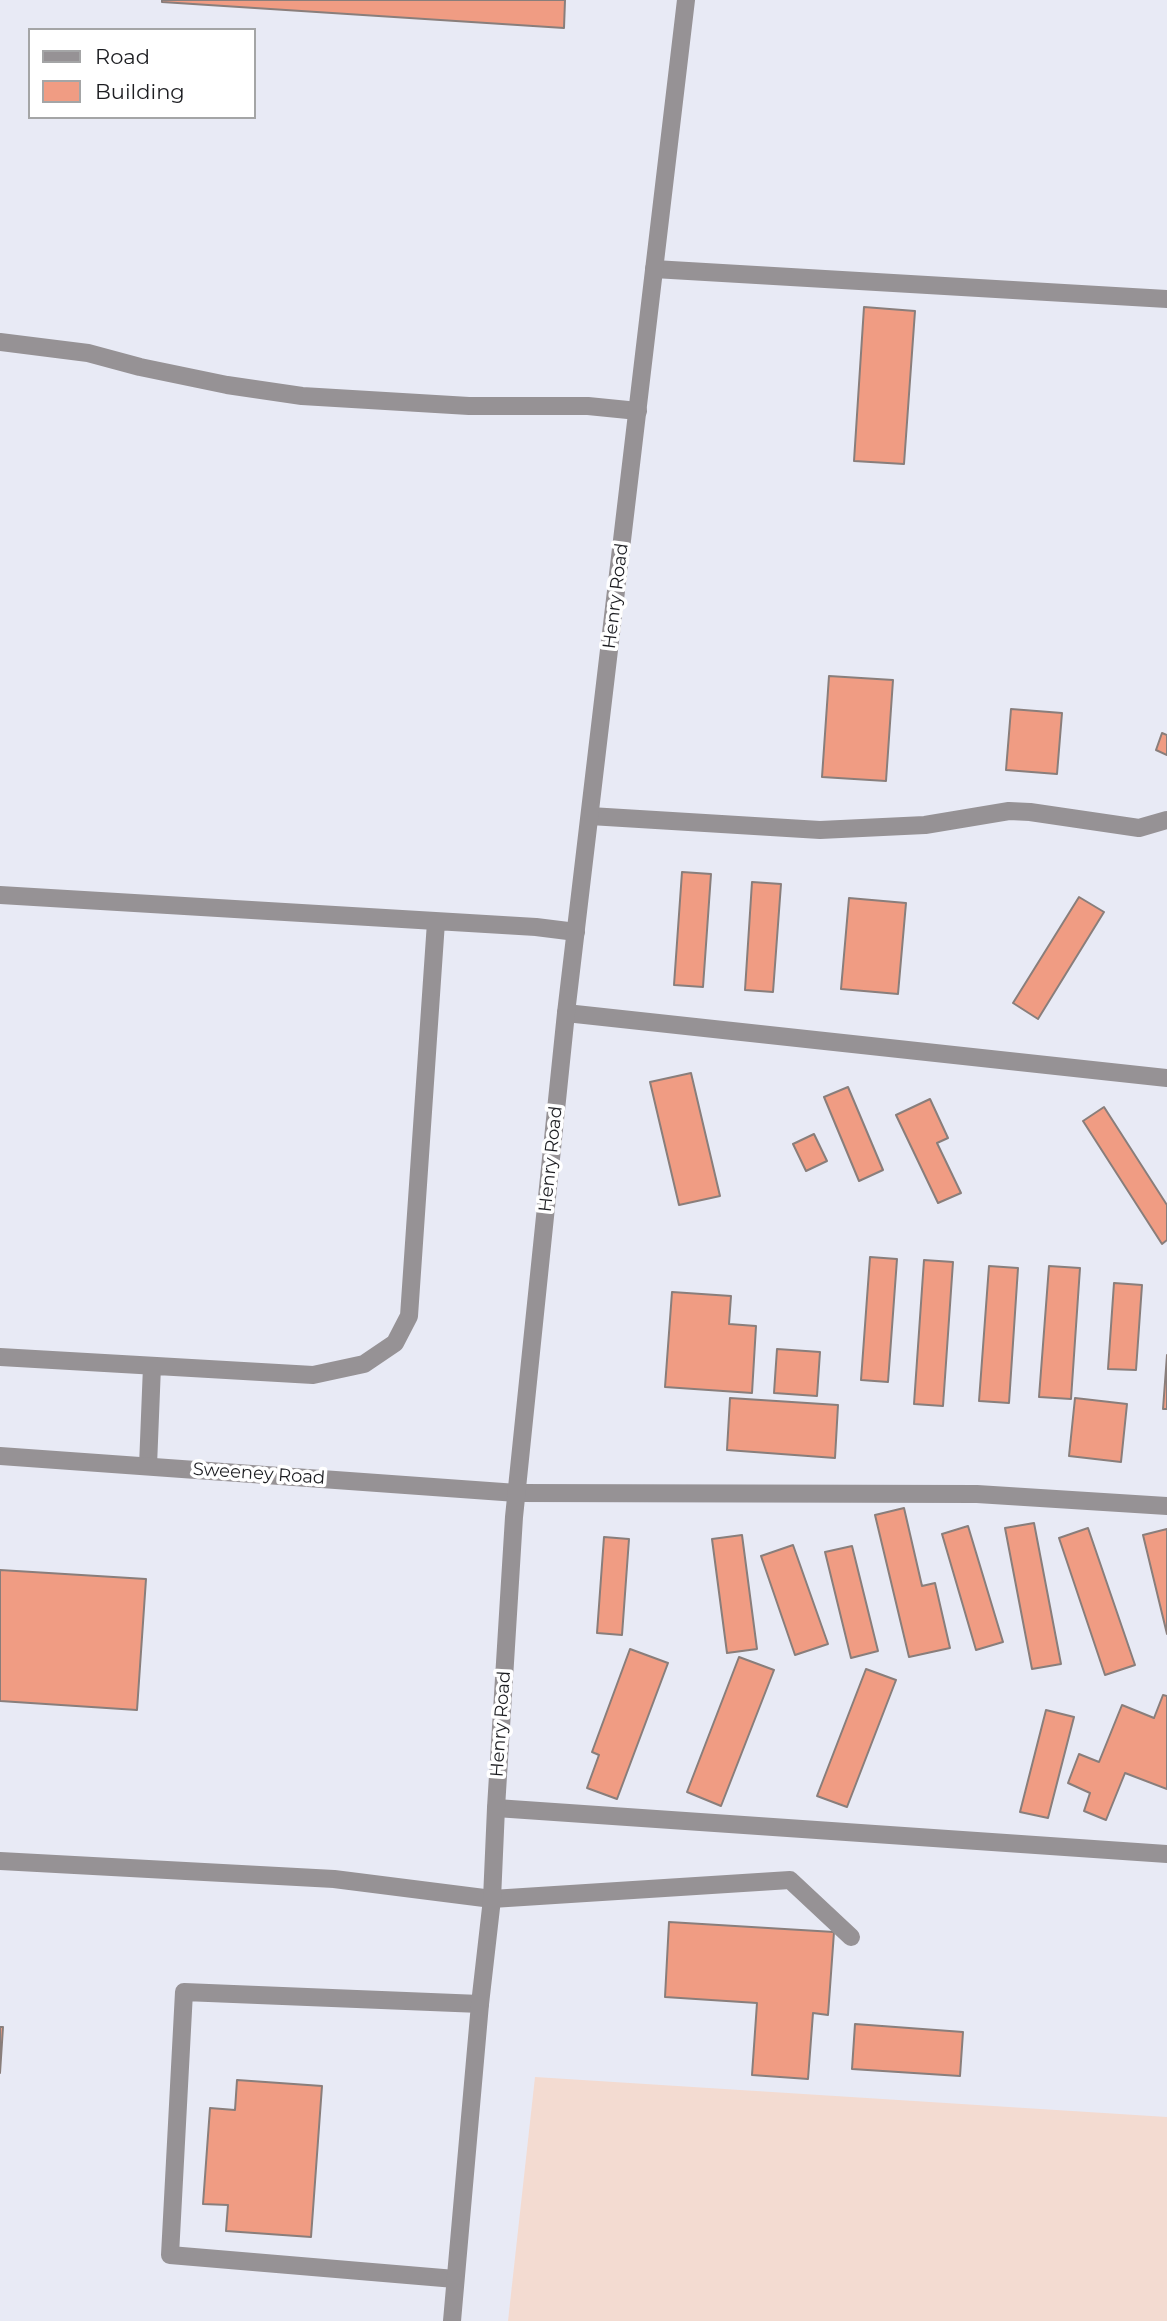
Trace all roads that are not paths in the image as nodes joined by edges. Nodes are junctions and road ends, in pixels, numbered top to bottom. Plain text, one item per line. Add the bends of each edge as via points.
1 (686, 0) edge
2 (654, 269) junction
3 (1167, 299) edge
4 (0, 342) edge
5 (638, 411) junction
6 (590, 816) junction
7 (1167, 820) edge
8 (0, 895) edge
9 (436, 922) junction
10 (576, 932) junction
11 (566, 1013) junction
12 (1167, 1078) edge
13 (0, 1357) edge
14 (152, 1366) junction
15 (0, 1456) edge
16 (148, 1466) junction
17 (517, 1493) junction
18 (1167, 1506) edge
19 (496, 1808) junction
20 (1167, 1854) edge
21 (0, 1861) edge
22 (492, 1899) junction
23 (851, 1937) dead end
24 (480, 2004) junction
25 (455, 2279) junction
26 (452, 2321) edge

1 - 2 street, Henry Road
2 - 3 street
2 - 5 street, Henry Road
4 - 5 street via 88,353 302,396
5 - 6 street, Henry Road
6 - 7 street via 820,830 925,825 1009,811 1139,828
6 - 10 street, Henry Road
8 - 9 street
9 - 10 street
9 - 14 street via 409,1315 395,1343 364,1364 313,1375
10 - 11 street, Henry Road
11 - 12 street
11 - 17 street, Henry Road
13 - 14 street
14 - 16 street
15 - 16 street, Sweeney Road
16 - 17 street, Sweeney Road
17 - 18 street, Sweeney Road via 977,1494
17 - 19 street, Henry Road
19 - 20 street
19 - 22 street, Henry Road
21 - 22 street via 334,1879
22 - 23 street via 790,1880
22 - 24 street, Henry Road
24 - 25 street, Henry Road
24 - 25 street via 184,1992 170,2255
25 - 26 street, Henry Road

